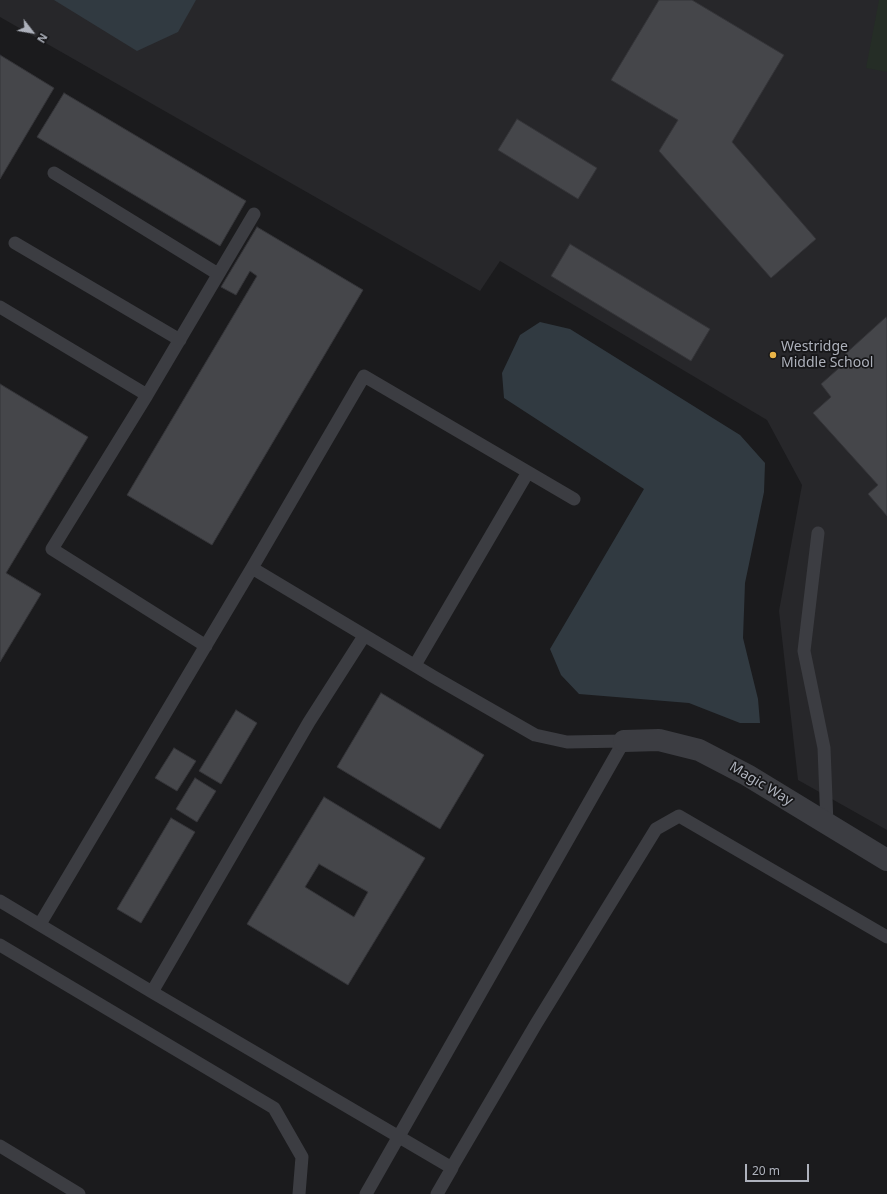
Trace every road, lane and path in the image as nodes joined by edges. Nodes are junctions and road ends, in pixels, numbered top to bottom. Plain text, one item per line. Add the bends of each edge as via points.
1 (54, 174) dead end
2 (254, 214) dead end
3 (15, 244) dead end
4 (218, 274) junction
5 (0, 307) edge
6 (180, 340) junction
7 (147, 395) junction
8 (528, 472) junction
9 (574, 499) dead end
10 (818, 532) dead end
11 (252, 568) junction
12 (364, 636) junction
13 (206, 646) junction
14 (414, 665) junction
15 (624, 741) junction
16 (827, 824) junction
17 (887, 860) edge
18 (0, 901) edge
19 (40, 924) junction
20 (887, 937) edge
21 (0, 945) edge
22 (152, 992) junction
23 (398, 1136) junction
24 (0, 1146) edge
25 (452, 1167) junction
26 (79, 1194) edge
27 (299, 1194) edge
28 (366, 1194) edge
29 (437, 1194) edge

1 - 4 lane
2 - 4 lane
3 - 6 lane
4 - 6 lane
5 - 7 lane
6 - 7 lane
7 - 13 lane via 52,548
8 - 9 lane
8 - 11 lane via 364,376
8 - 14 lane
10 - 16 lane via 804,651 824,748
11 - 12 lane
11 - 13 lane
12 - 14 lane
12 - 22 lane via 310,722
13 - 19 lane
14 - 15 lane via 535,735 566,742
15 - 16 street, Magic Way via 659,740 699,750
15 - 23 lane
16 - 17 street, Magic Way
18 - 19 lane
19 - 22 lane
20 - 25 lane via 679,816 656,829 540,1017
21 - 27 lane via 274,1108 302,1157
22 - 23 lane
23 - 25 lane
23 - 28 lane
24 - 26 lane
25 - 29 lane

